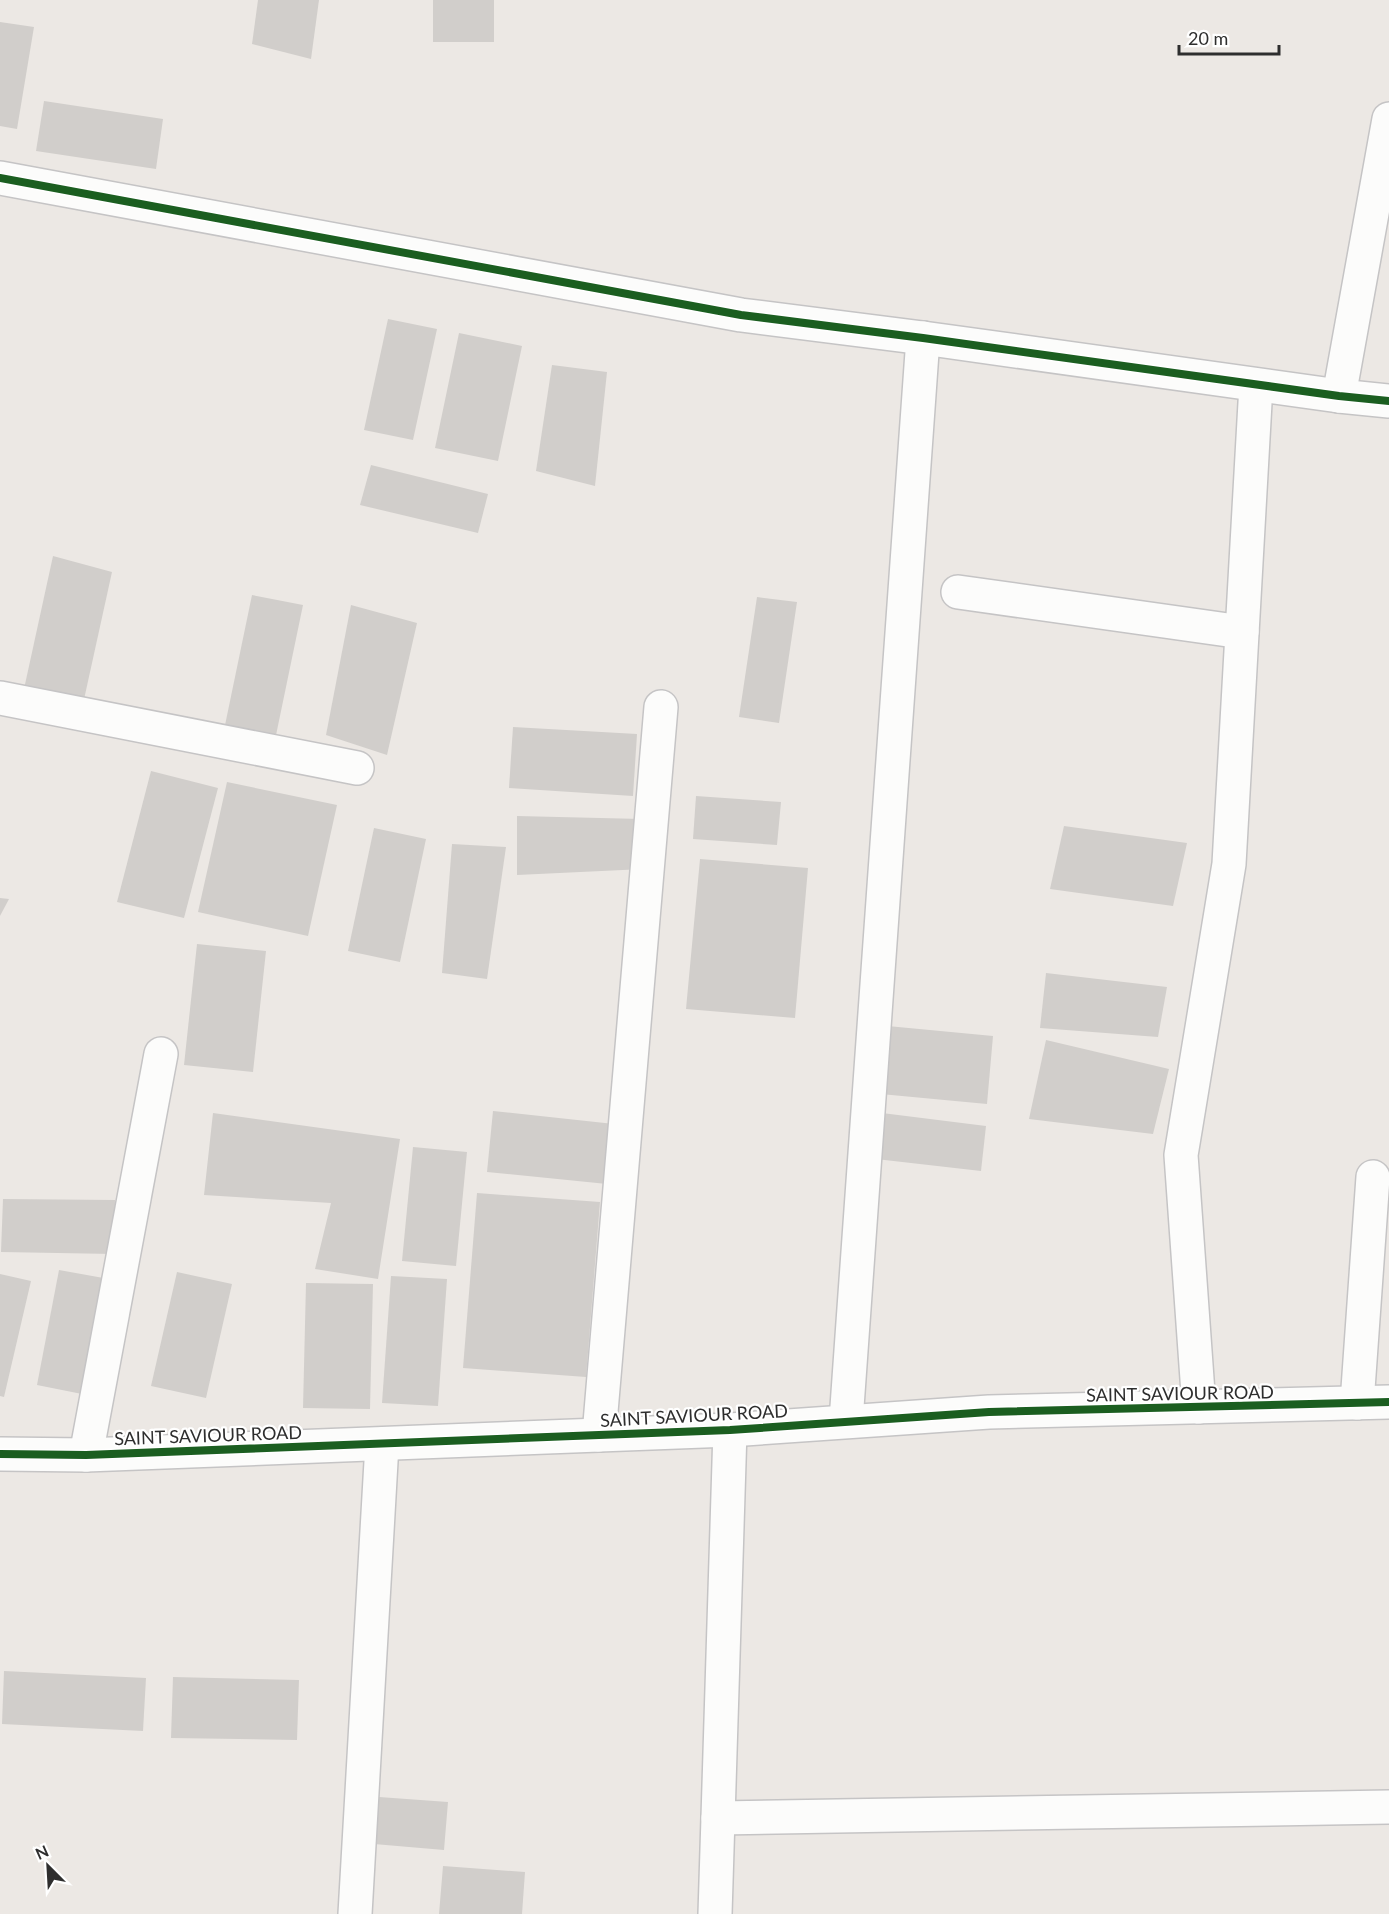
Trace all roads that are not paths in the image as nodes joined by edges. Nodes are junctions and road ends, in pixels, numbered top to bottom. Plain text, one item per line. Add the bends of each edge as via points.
1 (1389, 119) edge
2 (0, 178) edge
3 (923, 338) junction
4 (1256, 385) junction
5 (1339, 396) junction
6 (1389, 401) edge
7 (958, 592) dead end
8 (1242, 632) junction
9 (0, 698) edge
10 (661, 707) dead end
11 (357, 768) dead end
12 (161, 1054) dead end
13 (1373, 1177) dead end
14 (1389, 1402) edge
15 (1357, 1403) junction
16 (1199, 1407) junction
17 (846, 1421) junction
18 (730, 1430) junction
19 (599, 1435) junction
20 (382, 1444) junction
21 (0, 1454) edge
22 (86, 1455) junction
23 (1389, 1807) edge
24 (718, 1818) junction
25 (356, 1914) edge
26 (715, 1914) edge

1 - 5 street
2 - 3 street via 741,315
3 - 4 street
3 - 17 street
4 - 5 street
4 - 8 street
5 - 6 street
7 - 8 street
8 - 16 street via 1229,864 1181,1155
9 - 11 street
10 - 19 street
12 - 22 street
13 - 15 street
14 - 15 street, SAINT SAVIOUR ROAD
15 - 16 street, SAINT SAVIOUR ROAD
16 - 17 street, SAINT SAVIOUR ROAD via 989,1412
17 - 18 street, SAINT SAVIOUR ROAD
18 - 19 street, SAINT SAVIOUR ROAD
18 - 24 street
19 - 20 street, SAINT SAVIOUR ROAD
20 - 22 street, SAINT SAVIOUR ROAD
20 - 25 street
21 - 22 street, SAINT SAVIOUR ROAD
23 - 24 street
24 - 26 street

